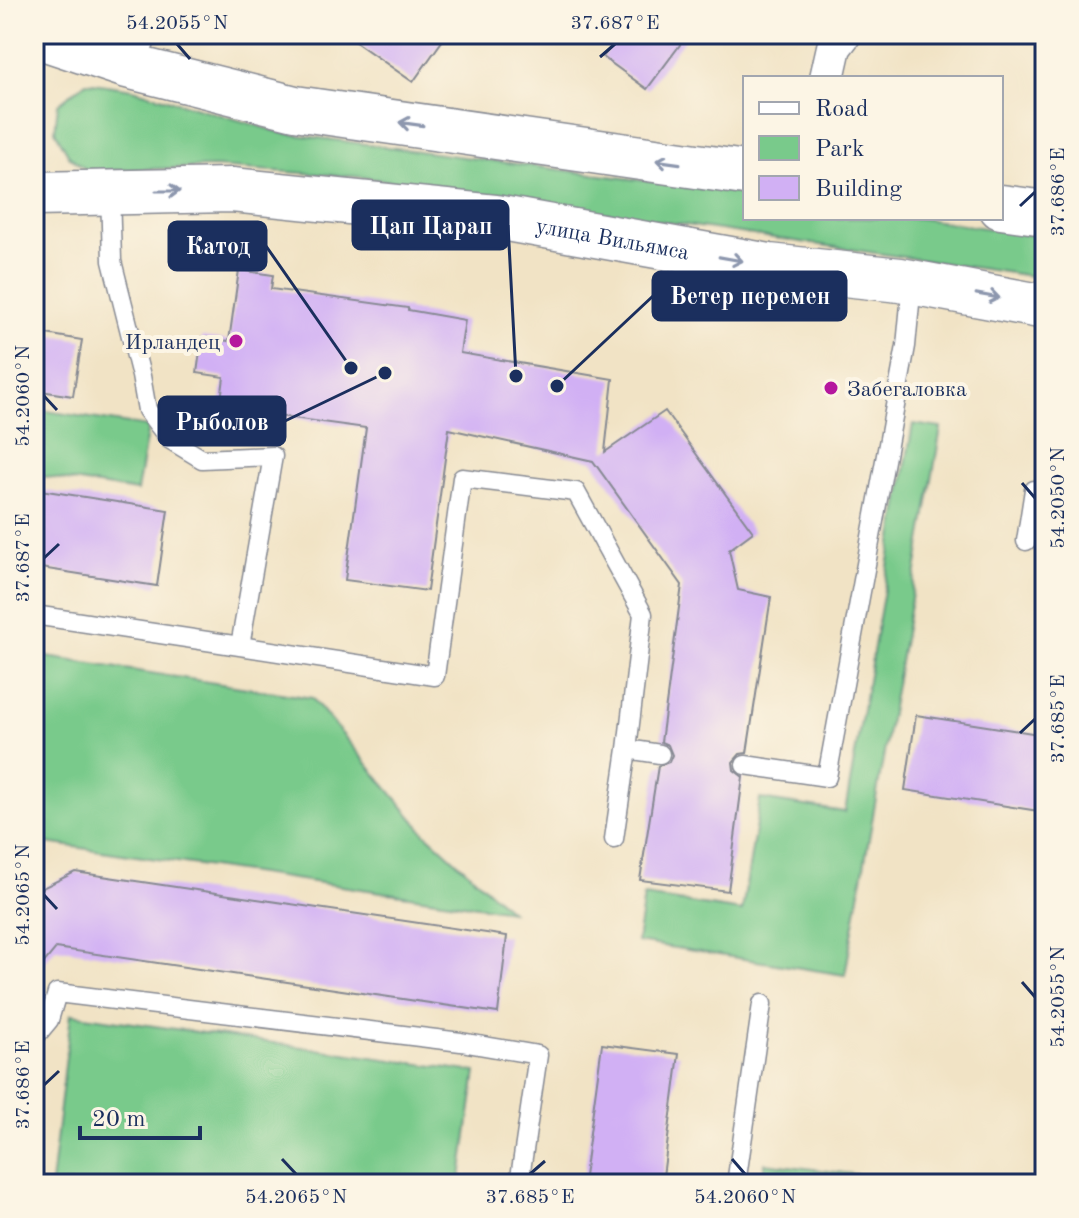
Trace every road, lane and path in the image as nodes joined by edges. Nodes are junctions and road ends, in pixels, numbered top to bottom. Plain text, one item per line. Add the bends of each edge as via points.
1 (844, 34) edge
2 (34, 35) edge
3 (133, 50) edge
4 (827, 76) edge
5 (743, 173) edge
6 (110, 191) junction
7 (34, 194) edge
8 (1003, 207) edge
9 (1045, 213) edge
10 (912, 283) junction
11 (1045, 307) edge
12 (1045, 492) edge
13 (1026, 541) dead end
14 (34, 615) edge
15 (240, 646) junction
16 (627, 749) junction
17 (660, 754) dead end
18 (745, 765) dead end
19 (614, 839) dead end
20 (762, 1004) dead end
21 (34, 1038) edge
22 (519, 1184) edge
23 (736, 1184) edge

1 - 4 street via 834,47
2 - 3 street
5 -> 3 street via 295,108
6 - 7 street, улица Вильямса
6 -> 10 street, улица Вильямса via 232,190 495,217 769,266
6 - 15 lane via 112,261 147,410 169,439 202,459 273,456
8 - 9 street
10 -> 11 street, улица Вильямса
10 - 18 lane via 906,346 827,777
12 - 13 lane via 1034,490
14 - 15 lane
15 - 16 lane via 435,676 462,478 576,492 643,614
16 - 17 lane
16 - 19 lane
20 - 23 lane
21 - 22 lane via 49,1020 57,993 538,1055

